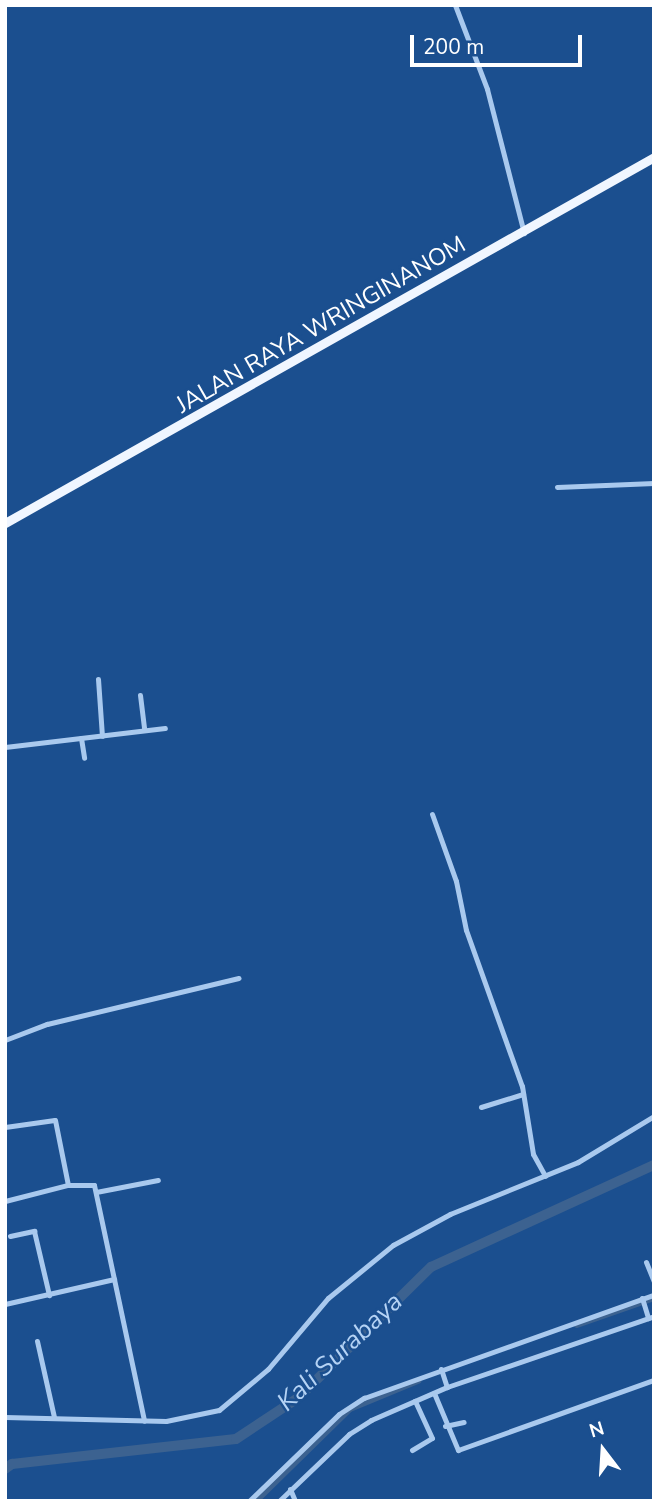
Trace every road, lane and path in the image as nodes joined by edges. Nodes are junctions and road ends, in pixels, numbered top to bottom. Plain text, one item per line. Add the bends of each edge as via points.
1 (455, 5) edge
2 (654, 157) edge
3 (523, 229) junction
4 (654, 483) edge
5 (557, 487) dead end
6 (5, 523) edge
7 (98, 679) dead end
8 (140, 695) dead end
9 (165, 729) dead end
10 (144, 730) junction
11 (102, 736) junction
12 (81, 738) junction
13 (5, 747) edge
14 (84, 758) dead end
15 (432, 814) dead end
16 (239, 978) dead end
17 (5, 1040) edge
18 (523, 1094) junction
19 (481, 1107) dead end
20 (654, 1116) edge
21 (5, 1127) edge
22 (545, 1176) junction
23 (158, 1180) dead end
24 (68, 1185) junction
25 (96, 1192) junction
26 (5, 1201) edge
27 (10, 1236) dead end
28 (646, 1262) dead end
29 (114, 1279) junction
30 (654, 1282) edge
31 (49, 1295) junction
32 (654, 1295) edge
33 (642, 1299) junction
34 (5, 1304) edge
35 (649, 1316) edge
36 (37, 1341) dead end
37 (441, 1370) junction
38 (654, 1380) edge
39 (446, 1385) junction
40 (434, 1393) junction
41 (417, 1404) junction
42 (5, 1417) edge
43 (54, 1417) junction
44 (144, 1421) junction
45 (464, 1422) dead end
46 (445, 1426) junction
47 (412, 1450) dead end
48 (290, 1489) junction
49 (248, 1501) edge
50 (279, 1501) edge
51 (295, 1501) edge

1 - 3 street via 488,89
2 - 3 main road, JALAN RAYA WRINGINANOM
3 - 6 main road, JALAN RAYA WRINGINANOM
4 - 5 street
7 - 11 street
8 - 10 street
9 - 10 street
10 - 11 street
11 - 12 street
12 - 13 street
12 - 14 street
15 - 18 street via 463,904 466,930
16 - 17 street via 47,1024
18 - 19 street
18 - 22 street via 533,1154
20 - 22 street via 578,1162
21 - 24 street via 55,1120
22 - 44 street via 450,1214 393,1245 328,1298 268,1369 226,1406 195,1418
23 - 25 street
24 - 25 street via 92,1184
24 - 26 street
25 - 29 street
27 - 31 street via 34,1231
28 - 30 street
29 - 31 street
29 - 44 street
31 - 34 street
32 - 33 street
33 - 35 street
33 - 37 street
35 - 39 street
36 - 43 street
37 - 39 street
37 - 49 street via 345,1410
38 - 46 street via 460,1450 454,1448
39 - 40 street
40 - 41 street
40 - 46 street
41 - 47 street via 432,1438
41 - 48 street via 354,1430
42 - 43 street
43 - 44 street
45 - 46 street
48 - 50 street
48 - 51 street

